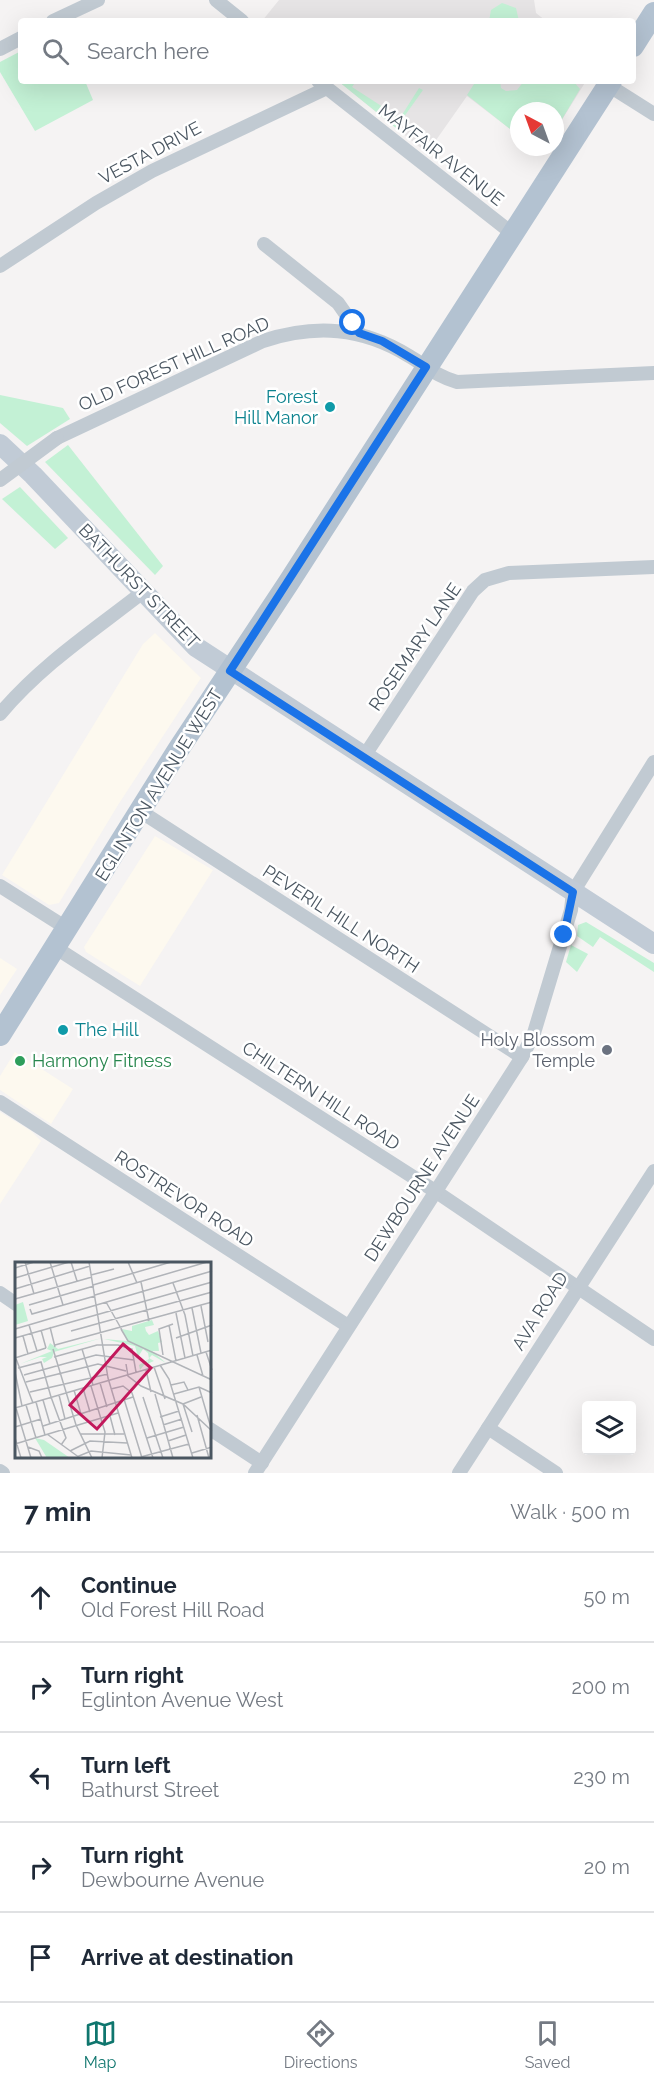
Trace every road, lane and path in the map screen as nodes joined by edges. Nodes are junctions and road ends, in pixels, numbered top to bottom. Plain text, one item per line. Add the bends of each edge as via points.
1 (98, 0) edge
2 (216, 0) edge
3 (654, 14) edge
4 (59, 18) edge
5 (238, 18) edge
6 (18, 40) edge
7 (636, 41) edge
8 (0, 49) edge
9 (608, 84) edge
10 (610, 84) edge
11 (322, 85) edge
12 (654, 114) edge
13 (513, 234) junction
14 (264, 244) dead end
15 (0, 266) edge
16 (359, 333) junction
17 (426, 367) junction
18 (654, 373) edge
19 (0, 444) edge
20 (0, 480) edge
21 (654, 567) edge
22 (143, 592) junction
23 (230, 671) junction
24 (0, 714) edge
25 (363, 758) junction
26 (654, 762) edge
27 (140, 811) junction
28 (0, 886) edge
29 (573, 892) junction
30 (68, 928) junction
31 (654, 944) edge
32 (56, 948) junction
33 (0, 1035) edge
34 (522, 1057) junction
35 (0, 1102) edge
36 (654, 1171) edge
37 (435, 1191) junction
38 (576, 1288) junction
39 (0, 1293) edge
40 (15, 1303) edge
41 (348, 1326) junction
42 (654, 1339) edge
43 (488, 1428) junction
44 (212, 1431) edge
45 (259, 1468) edge
46 (459, 1473) edge
47 (556, 1473) edge

1 - 4 street
2 - 5 street
3 - 7 main road
6 - 8 street
9 - 13 main road, EGLINTON AVENUE WEST
10 - 12 street
11 - 13 street, MAYFAIR AVENUE
11 - 15 street, VESTA DRIVE via 152,171
13 - 17 main road, EGLINTON AVENUE WEST
14 - 16 street via 338,303
16 - 17 street, OLD FOREST HILL ROAD via 382,341
16 - 20 street, OLD FOREST HILL ROAD, bridge via 320,329 263,340 57,438
17 - 18 street, OLD FOREST HILL ROAD via 457,382
17 - 23 main road, EGLINTON AVENUE WEST
19 - 22 main road, BATHURST STREET
21 - 25 street, ROSEMARY LANE via 508,573 484,580
22 - 23 main road, BATHURST STREET via 196,647
22 - 24 street via 70,646
23 - 25 main road, BATHURST STREET
23 - 27 main road, EGLINTON AVENUE WEST
25 - 29 main road, BATHURST STREET
26 - 29 street, DEWBOURNE AVENUE
27 - 30 main road, EGLINTON AVENUE WEST
27 - 34 street, PEVERIL HILL NORTH
28 - 30 street
29 - 31 main road, BATHURST STREET
29 - 34 street, DEWBOURNE AVENUE via 535,1030
30 - 32 main road, EGLINTON AVENUE WEST
32 - 33 main road, EGLINTON AVENUE WEST
32 - 37 street, CHILTERN HILL ROAD
34 - 37 street, DEWBOURNE AVENUE
35 - 41 street, ROSTREVOR ROAD
36 - 38 street, AVA ROAD
37 - 38 street, CHILTERN HILL ROAD
37 - 41 street, DEWBOURNE AVENUE
38 - 42 street, CHILTERN HILL ROAD
38 - 43 street, AVA ROAD
39 - 40 street
41 - 45 street, DEWBOURNE AVENUE
43 - 46 street, AVA ROAD
43 - 47 street
44 - 45 street

